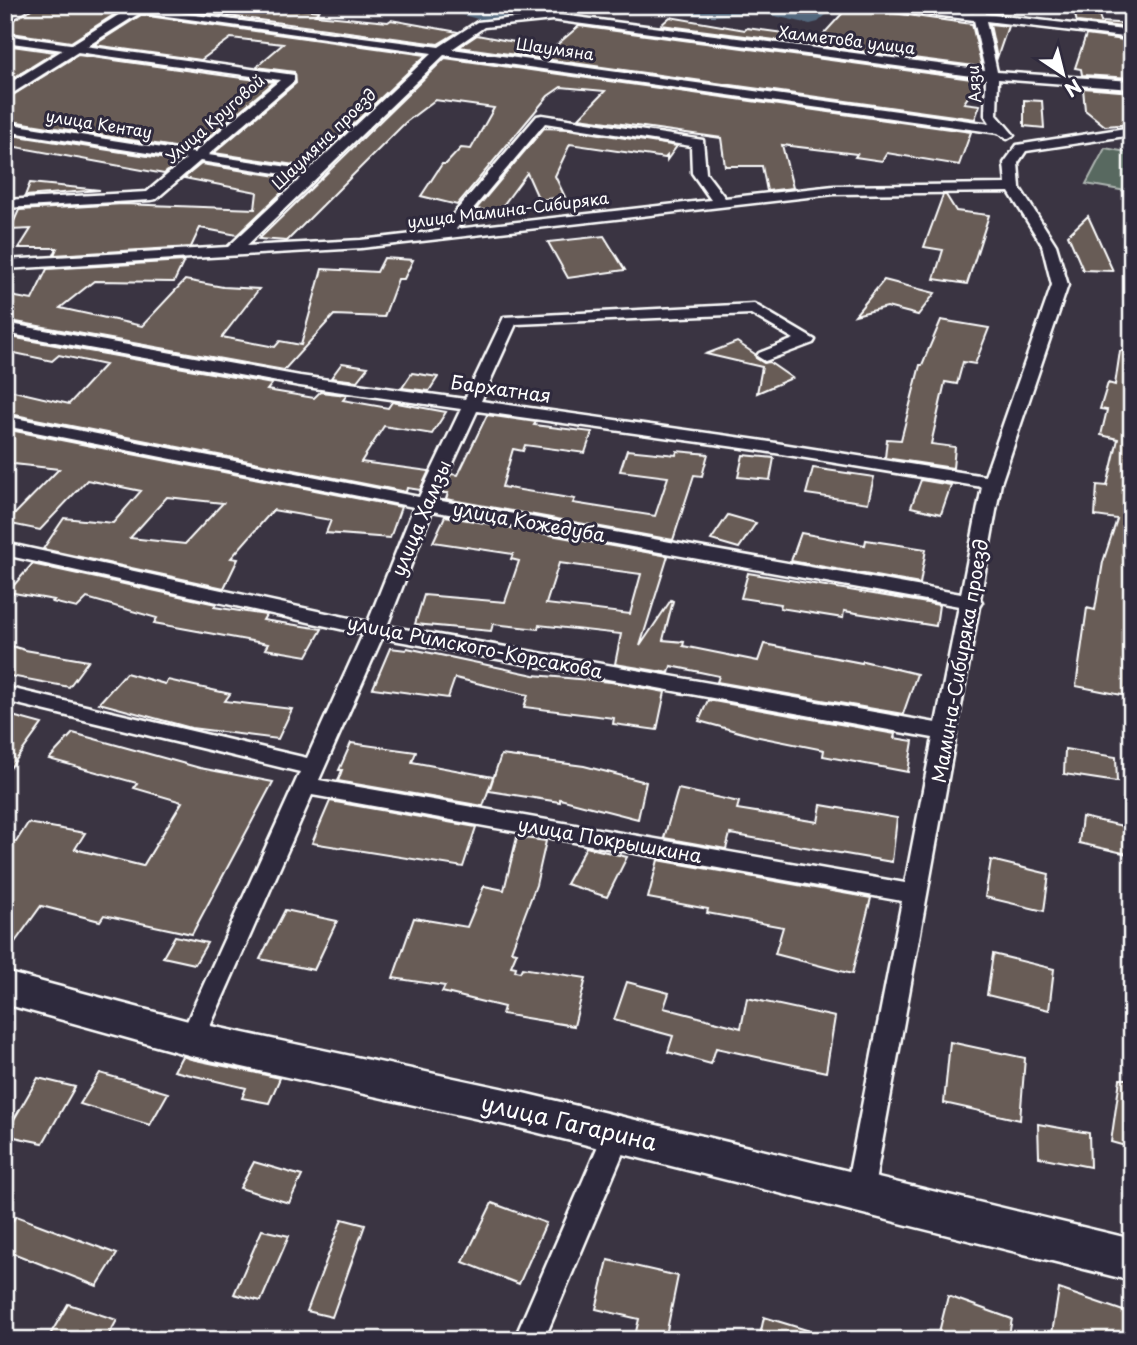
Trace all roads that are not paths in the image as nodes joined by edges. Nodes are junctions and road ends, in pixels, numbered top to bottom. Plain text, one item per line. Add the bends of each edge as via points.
1 (879, 5) edge
2 (117, 7) edge
3 (138, 9) junction
4 (980, 12) edge
5 (1132, 36) edge
6 (5, 37) edge
7 (75, 48) junction
8 (441, 51) junction
9 (992, 75) junction
10 (1132, 85) edge
11 (5, 93) edge
12 (5, 127) edge
13 (999, 129) junction
14 (1132, 131) edge
15 (1022, 148) junction
16 (197, 158) junction
17 (312, 175) junction
18 (1013, 188) junction
19 (721, 203) junction
20 (5, 204) edge
21 (443, 235) junction
22 (232, 252) junction
23 (5, 265) edge
24 (5, 328) edge
25 (765, 356) dead end
26 (470, 407) junction
27 (5, 421) edge
28 (992, 483) junction
29 (425, 504) junction
30 (5, 549) edge
31 (972, 602) junction
32 (374, 630) junction
33 (5, 694) edge
34 (947, 733) junction
35 (309, 777) junction
36 (916, 894) junction
37 (9, 996) edge
38 (192, 1038) junction
39 (617, 1134) junction
40 (859, 1193) junction
41 (1132, 1260) edge
42 (529, 1340) edge

1 - 4 street
2 - 3 street, Шаумяна
3 - 7 street
3 - 8 street, Шаумяна
4 - 5 street
4 - 9 street, Аязи
6 - 7 street, Улица Круговой
7 - 11 street
7 - 16 street, Улица Круговой via 290,78
8 - 9 street, Халметова улица via 481,24 545,17
8 - 13 street, Шаумяна
8 - 17 street, Шаумяна проезд
9 - 10 street, Халметова улица
9 - 13 street, Аязи via 991,115
12 - 16 street, улица Кентау
13 - 15 street
14 - 15 street
15 - 18 street via 1012,163
16 - 17 street, улица Кентау
16 - 20 street, Улица Круговой via 151,196
17 - 22 street, Шаумяна проезд
18 - 19 street, улица Мамина-Сибиряка via 834,190
18 - 28 street, Мамина-Сибиряка проезд via 1049,245 1060,285
19 - 21 street, улица Мамина-Сибиряка
19 - 21 street via 699,173 698,143 542,119
21 - 22 street, улица Мамина-Сибиряка
22 - 23 street, улица Мамина-Сибиряка
24 - 26 street, Бархатная
25 - 26 street, улица Хамзы via 807,340 754,309 510,320
26 - 28 street, Бархатная via 757,445
26 - 29 street, улица Хамзы
27 - 29 street, улица Кожедуба
28 - 31 street, Мамина-Сибиряка проезд
29 - 31 street, улица Кожедуба
29 - 32 street, улица Хамзы
30 - 32 street, улица Римского-Корсакова
31 - 34 street, Мамина-Сибиряка проезд
32 - 34 street, улица Римского-Корсакова
32 - 35 street, улица Хамзы
33 - 35 street, улица Покрышкина
34 - 36 street, Мамина-Сибиряка проезд
35 - 36 street, улица Покрышкина
35 - 38 street, улица Хамзы
36 - 40 street, Мамина-Сибиряка проезд
37 - 38 main road, улица Гагарина
38 - 39 main road, улица Гагарина
39 - 40 main road, улица Гагарина
39 - 42 street
40 - 41 main road, улица Гагарина

